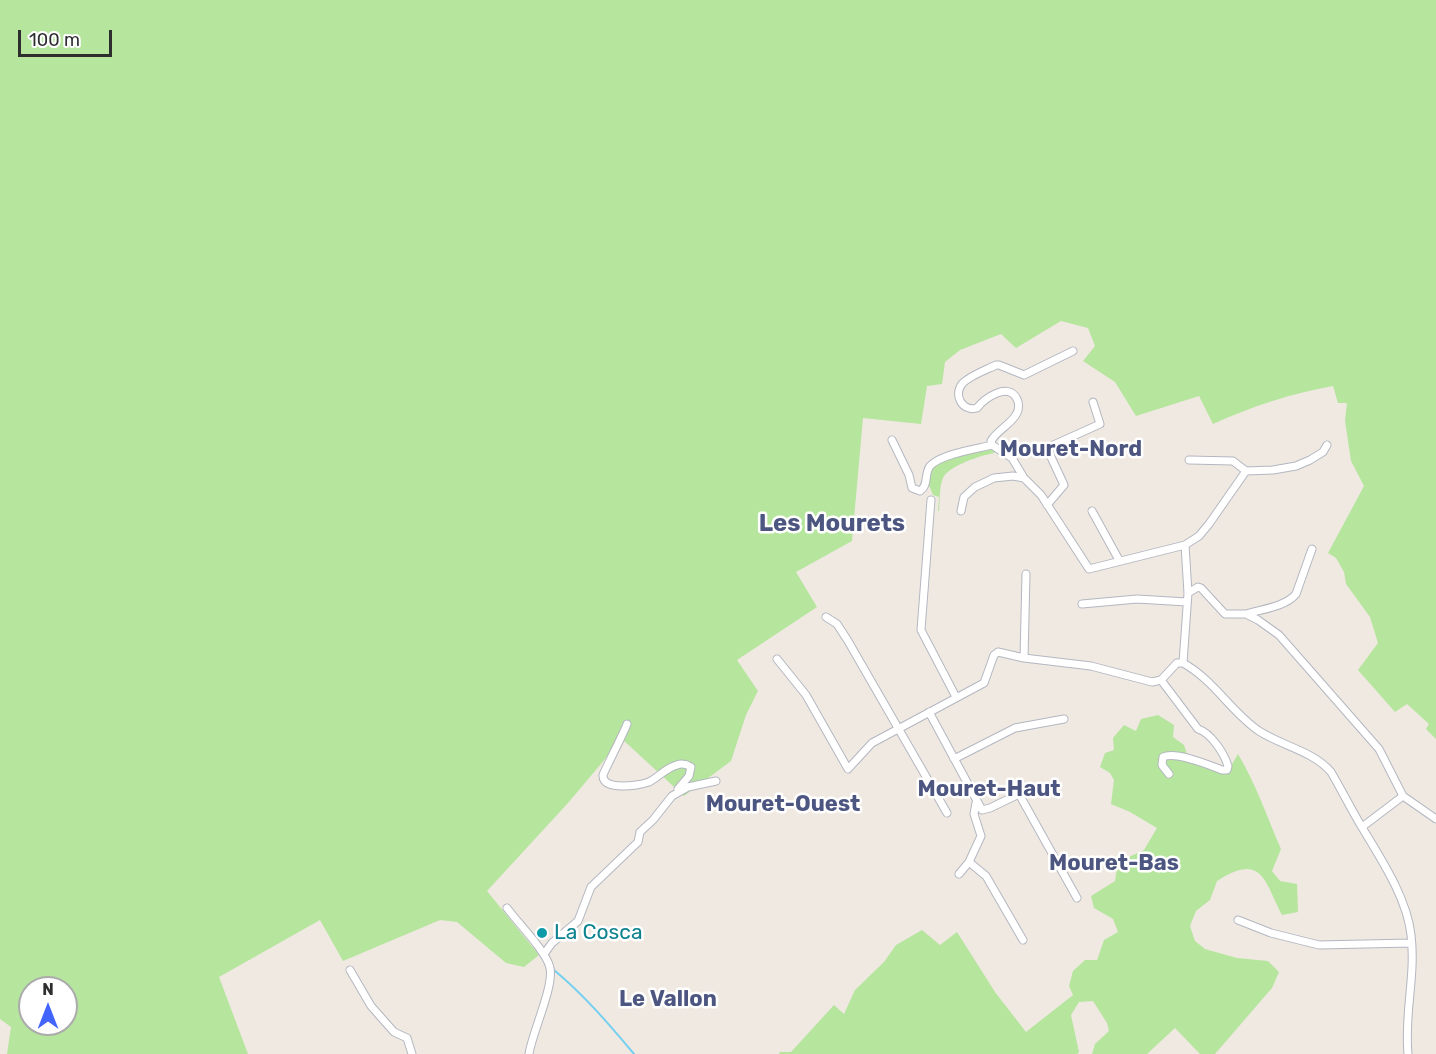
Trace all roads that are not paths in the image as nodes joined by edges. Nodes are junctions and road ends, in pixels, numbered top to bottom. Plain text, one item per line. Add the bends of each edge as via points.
1 (1073, 351) dead end
2 (1093, 402) dead end
3 (892, 440) dead end
4 (992, 445) junction
5 (1327, 445) dead end
6 (1189, 460) dead end
7 (1246, 471) junction
8 (1024, 478) junction
9 (931, 500) dead end
10 (1047, 505) junction
11 (961, 511) dead end
12 (1092, 511) dead end
13 (1185, 545) junction
14 (1312, 549) dead end
15 (1119, 560) junction
16 (1026, 574) dead end
17 (1188, 593) junction
18 (1187, 602) junction
19 (1082, 604) dead end
20 (1246, 614) junction
21 (826, 617) dead end
22 (1024, 658) junction
23 (777, 659) dead end
24 (1183, 663) junction
25 (1161, 680) junction
26 (956, 697) junction
27 (929, 712) junction
28 (1064, 719) dead end
29 (627, 724) dead end
30 (899, 729) junction
31 (954, 759) junction
32 (1169, 774) dead end
33 (716, 781) dead end
34 (672, 796) junction
35 (1402, 796) junction
36 (976, 803) junction
37 (947, 813) dead end
38 (1436, 819) edge
39 (1362, 827) junction
40 (969, 862) junction
41 (959, 874) dead end
42 (1077, 898) dead end
43 (507, 908) dead end
44 (1238, 920) dead end
45 (1023, 940) dead end
46 (1411, 943) junction
47 (544, 954) junction
48 (350, 970) dead end
49 (412, 1054) edge
50 (529, 1054) edge
51 (1408, 1054) edge

1 - 4 street via 1028,374 999,365 963,384 959,400 969,409 1002,391 1015,396 1017,414 993,438
2 - 10 street via 1100,424 1049,447 1064,485
3 - 4 street via 912,488 920,491 936,461
4 - 8 street via 1012,458
5 - 7 street via 1323,452 1296,466
6 - 7 street via 1233,461
7 - 13 street via 1218,514 1199,536
8 - 10 street
8 - 11 street via 994,478 975,487 964,496
9 - 26 street via 921,630
10 - 15 street via 1086,568
12 - 15 street
13 - 15 street
13 - 17 street
14 - 20 street via 1292,599
16 - 22 street
17 - 18 street
17 - 20 street via 1198,587 1225,614
18 - 19 street via 1137,599
18 - 24 street
20 - 35 street via 1279,635 1379,749
21 - 30 street via 837,624 848,640
22 - 25 street via 1091,666 1152,682
22 - 26 street via 998,652 984,683
23 - 30 street via 806,695 848,769 872,743
24 - 25 street via 1173,666
24 - 39 street via 1206,679 1255,728 1323,762
25 - 32 street via 1198,729 1211,738 1228,766 1222,770 1168,755 1162,764
26 - 27 street
27 - 30 street
27 - 31 street
28 - 31 street via 1015,728
29 - 34 street via 604,778 615,786 637,785 680,764 691,766
30 - 37 street
31 - 36 street
33 - 34 street via 688,787
34 - 47 street via 640,831 638,842 591,887 578,921
35 - 38 street
35 - 39 street
36 - 40 street via 974,814 981,836
36 - 42 street via 982,810 1019,794
39 - 46 street via 1404,909
40 - 41 street
40 - 45 street via 986,876
43 - 47 street
44 - 46 street via 1319,945
46 - 51 street
47 - 50 street via 551,971
48 - 49 street via 371,1006 394,1032 407,1038

